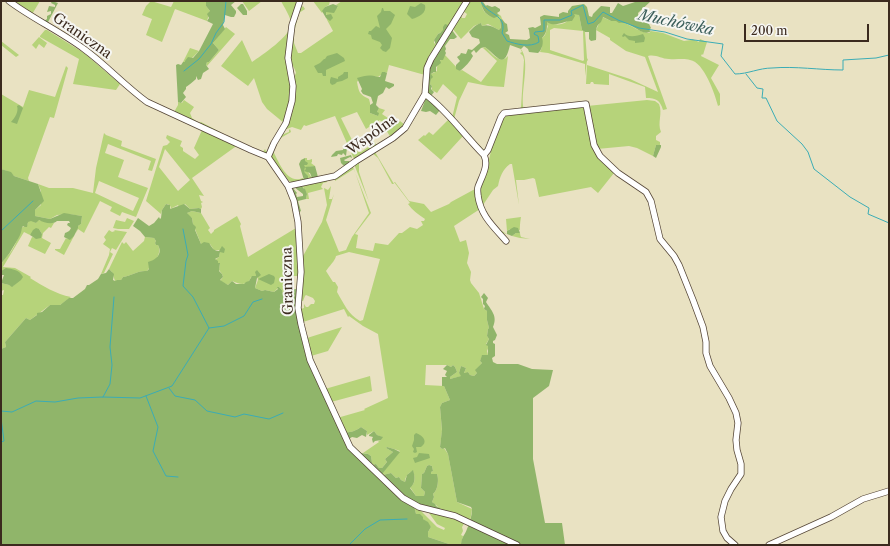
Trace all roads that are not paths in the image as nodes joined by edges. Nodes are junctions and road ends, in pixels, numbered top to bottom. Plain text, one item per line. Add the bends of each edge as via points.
1 (9, 1) edge
2 (300, 1) edge
3 (467, 1) edge
4 (425, 94) junction
5 (484, 154) junction
6 (268, 157) junction
7 (288, 186) junction
8 (506, 241) dead end
9 (889, 491) edge
10 (517, 545) edge
11 (735, 545) edge
12 (770, 545) edge

1 - 6 street, Graniczna via 83,48 147,102
2 - 6 street via 292,25 288,58 293,86 292,101 286,123
3 - 4 street, Wspólna via 431,59 427,68
4 - 5 street via 436,102
4 - 7 street, Wspólna via 405,128 393,138 335,176
5 - 8 street via 485,169 478,189 480,205 484,216
5 - 11 street via 504,113 586,104 594,145 600,156 618,173 646,192 651,201 660,239 679,265 703,327 710,366 736,413 736,440 741,474 725,501 721,517 723,531
6 - 7 street, Graniczna
7 - 10 street, Graniczna via 298,222 301,272 298,308 300,324 310,360 350,447 403,498 419,507 454,516
9 - 12 street via 863,499

